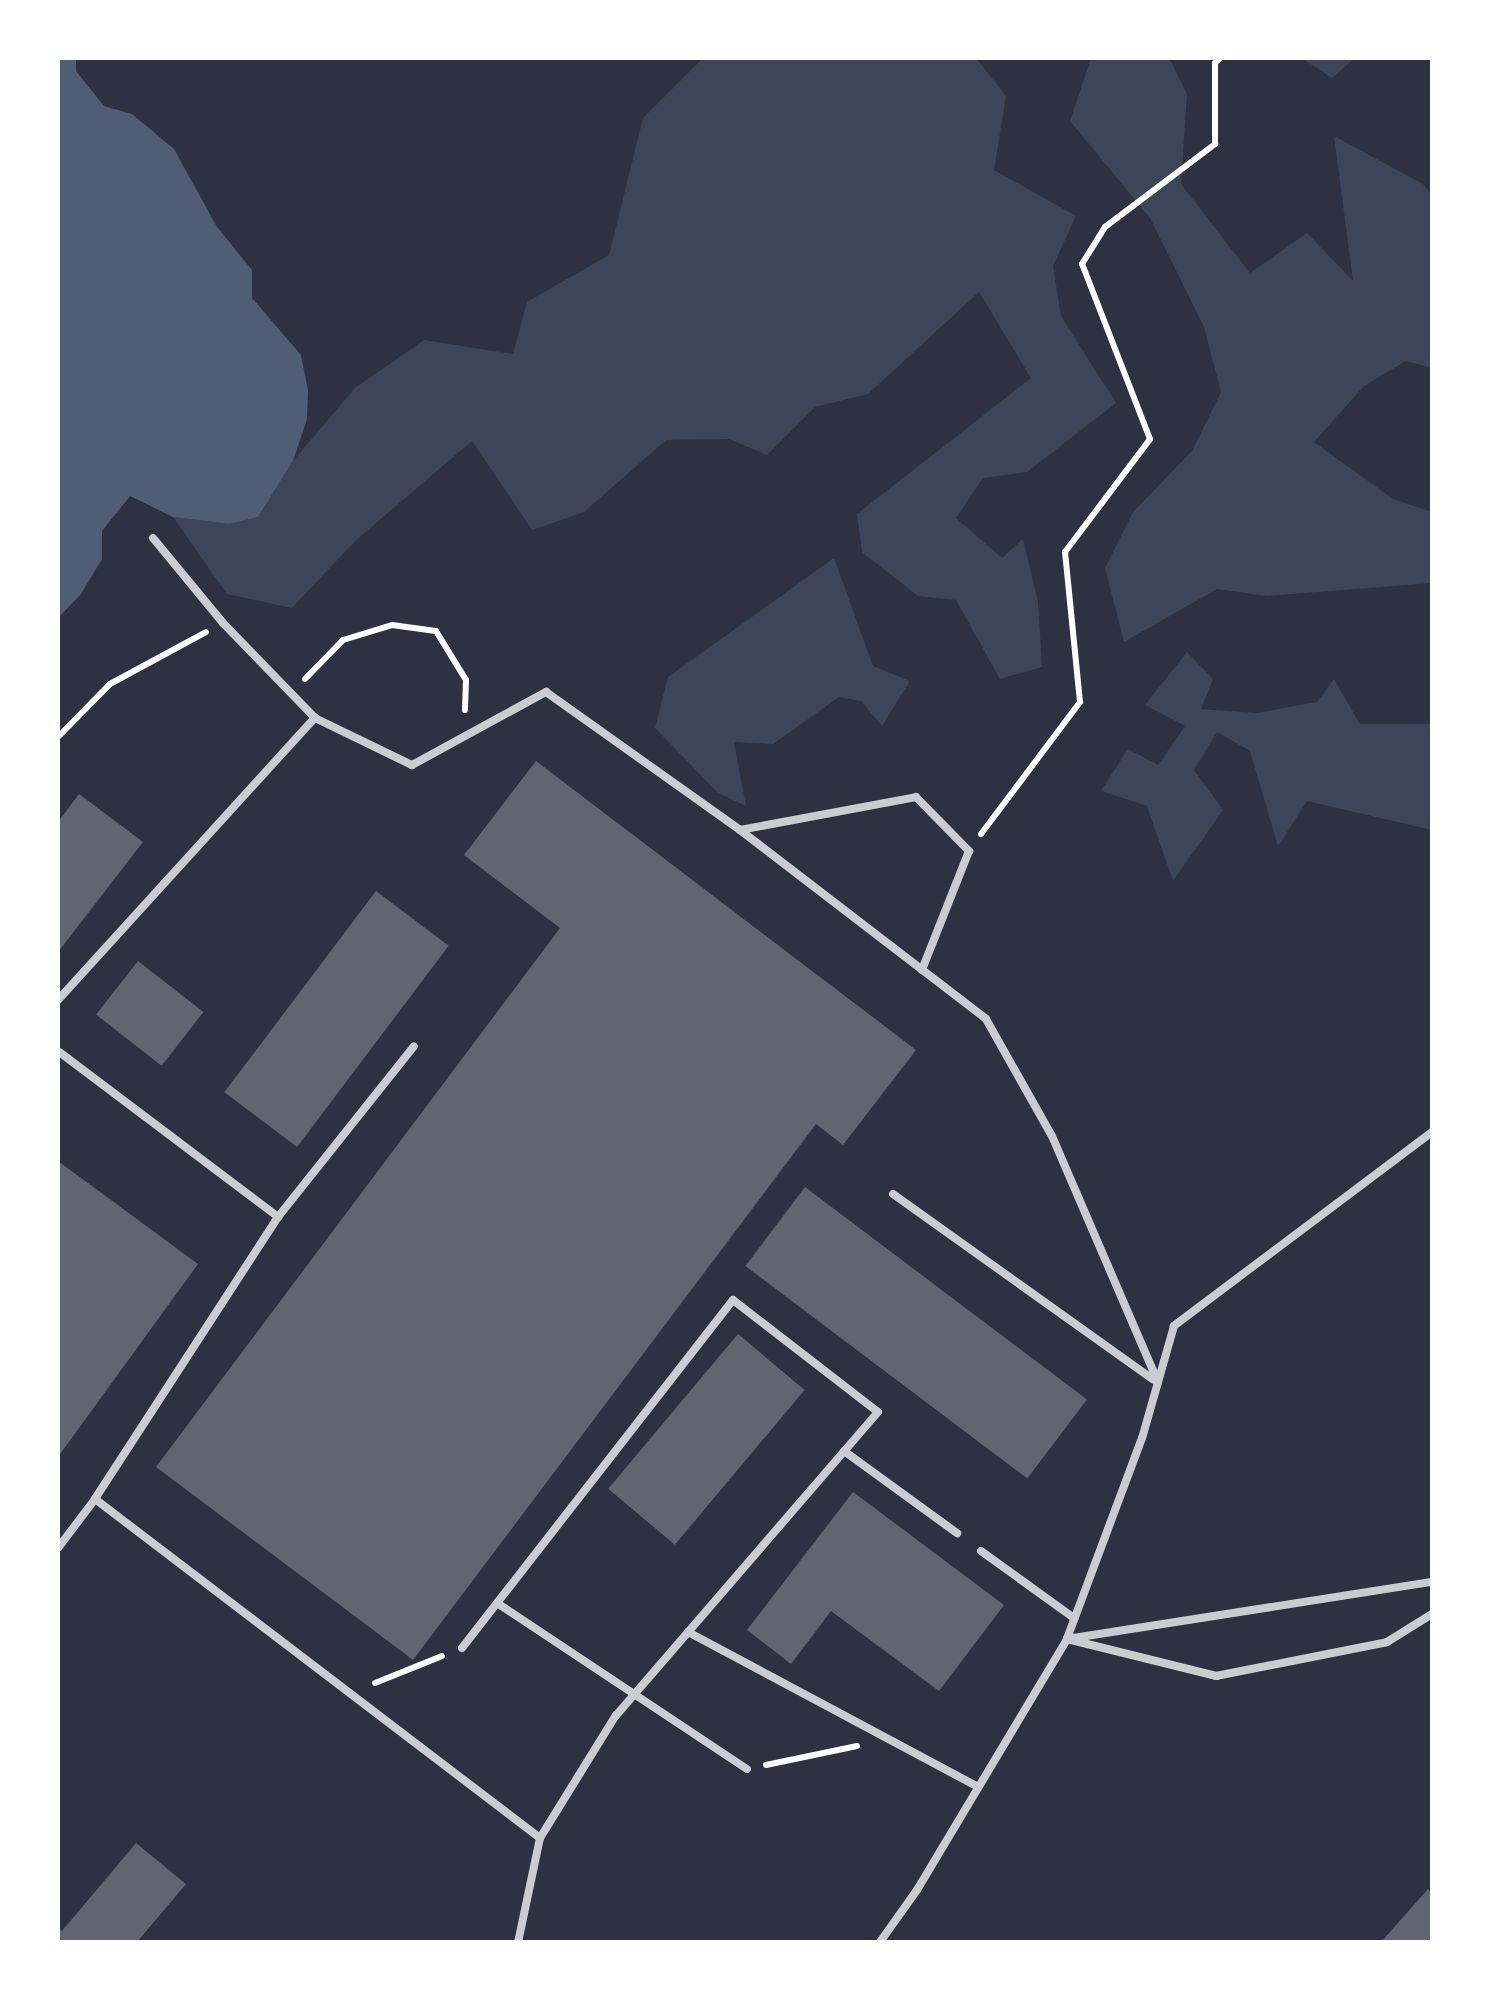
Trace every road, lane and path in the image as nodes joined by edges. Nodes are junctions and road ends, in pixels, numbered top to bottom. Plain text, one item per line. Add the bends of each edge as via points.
1 (1220, 58) edge
2 (153, 538) dead end
3 (222, 624) junction
4 (291, 694) junction
5 (315, 718) junction
6 (464, 736) junction
7 (58, 737) edge
8 (740, 830) junction
9 (968, 851) junction
10 (922, 970) junction
11 (58, 1000) edge
12 (414, 1046) dead end
13 (58, 1050) edge
14 (1432, 1132) edge
15 (894, 1194) dead end
16 (278, 1217) junction
17 (1158, 1382) junction
18 (844, 1451) junction
19 (94, 1498) junction
20 (956, 1532) dead end
21 (58, 1548) edge
22 (981, 1550) dead end
23 (1432, 1582) edge
24 (497, 1602) junction
25 (1432, 1614) edge
26 (1074, 1618) junction
27 (688, 1632) junction
28 (1067, 1639) junction
29 (462, 1648) joint
30 (350, 1693) junction
31 (632, 1696) junction
32 (892, 1739) junction
33 (747, 1769) joint
34 (977, 1786) junction
35 (540, 1838) junction
36 (518, 1942) edge
37 (880, 1942) edge

1 - 9 path via 1215,144 1105,227 1082,264 1150,438 1065,552 1080,702
2 - 3 lane
3 - 4 lane
3 - 7 path via 110,684
4 - 5 lane
4 - 6 path via 343,640 392,625 436,631 466,680
5 - 6 lane via 412,765
5 - 11 lane
6 - 8 lane via 546,692
8 - 9 lane via 916,797
8 - 10 lane
9 - 10 lane
10 - 17 lane via 986,1019 1052,1136
12 - 16 lane
13 - 16 lane
14 - 17 lane via 1174,1326
15 - 17 lane
16 - 19 lane
17 - 26 lane
18 - 20 lane
18 - 24 lane via 878,1412 733,1300
18 - 27 lane
19 - 21 lane
19 - 30 lane
22 - 26 lane
23 - 28 lane
24 - 29 lane
24 - 31 lane
25 - 28 lane via 1386,1642 1216,1676
26 - 28 lane
27 - 31 lane
27 - 32 lane
28 - 34 lane
29 - 30 path
30 - 35 lane
31 - 33 lane
31 - 35 lane
32 - 33 path
32 - 34 lane
34 - 37 lane
35 - 36 lane

